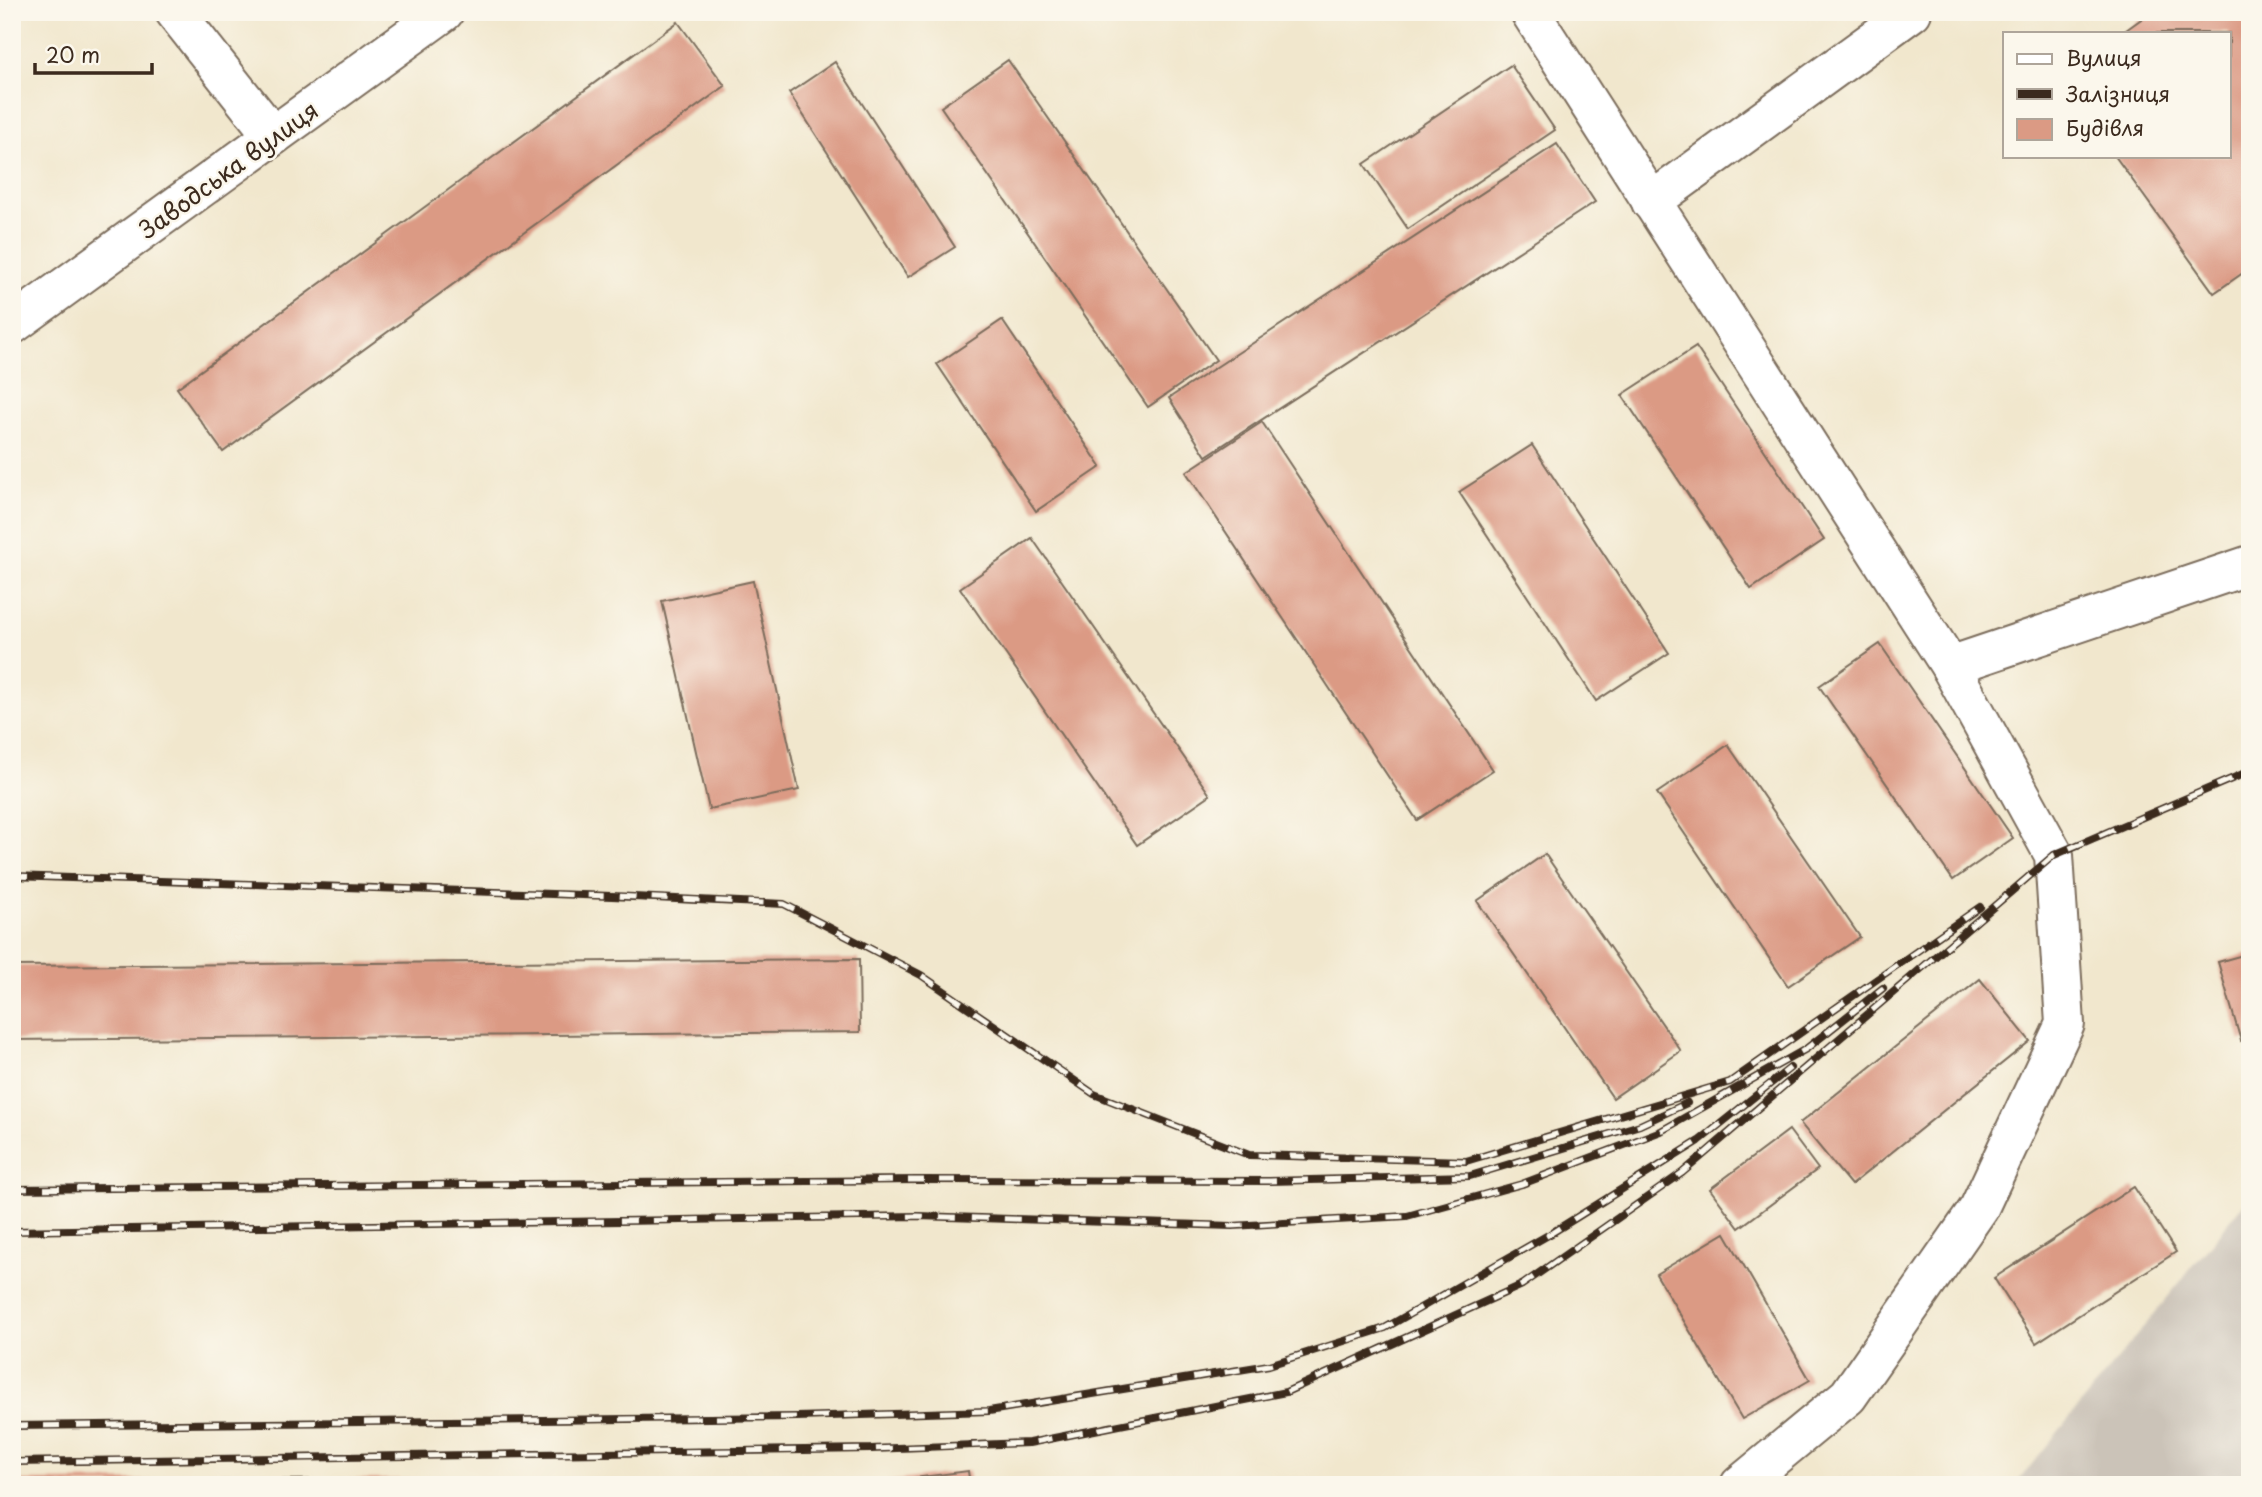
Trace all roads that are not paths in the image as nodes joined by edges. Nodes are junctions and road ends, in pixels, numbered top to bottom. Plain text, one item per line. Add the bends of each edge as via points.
1 (175, 12) edge
2 (444, 12) edge
3 (1531, 12) edge
4 (1912, 12) edge
5 (274, 136) junction
6 (1651, 202) junction
7 (12, 326) edge
8 (2250, 565) edge
9 (1950, 666) junction
10 (1740, 1485) edge

1 - 5 street
2 - 5 street, Заводська вулиця
3 - 6 street
4 - 6 street
5 - 7 street, Заводська вулиця
6 - 9 street
8 - 9 street
9 - 10 street via 2054,855 2065,1024 1979,1208 1848,1396

